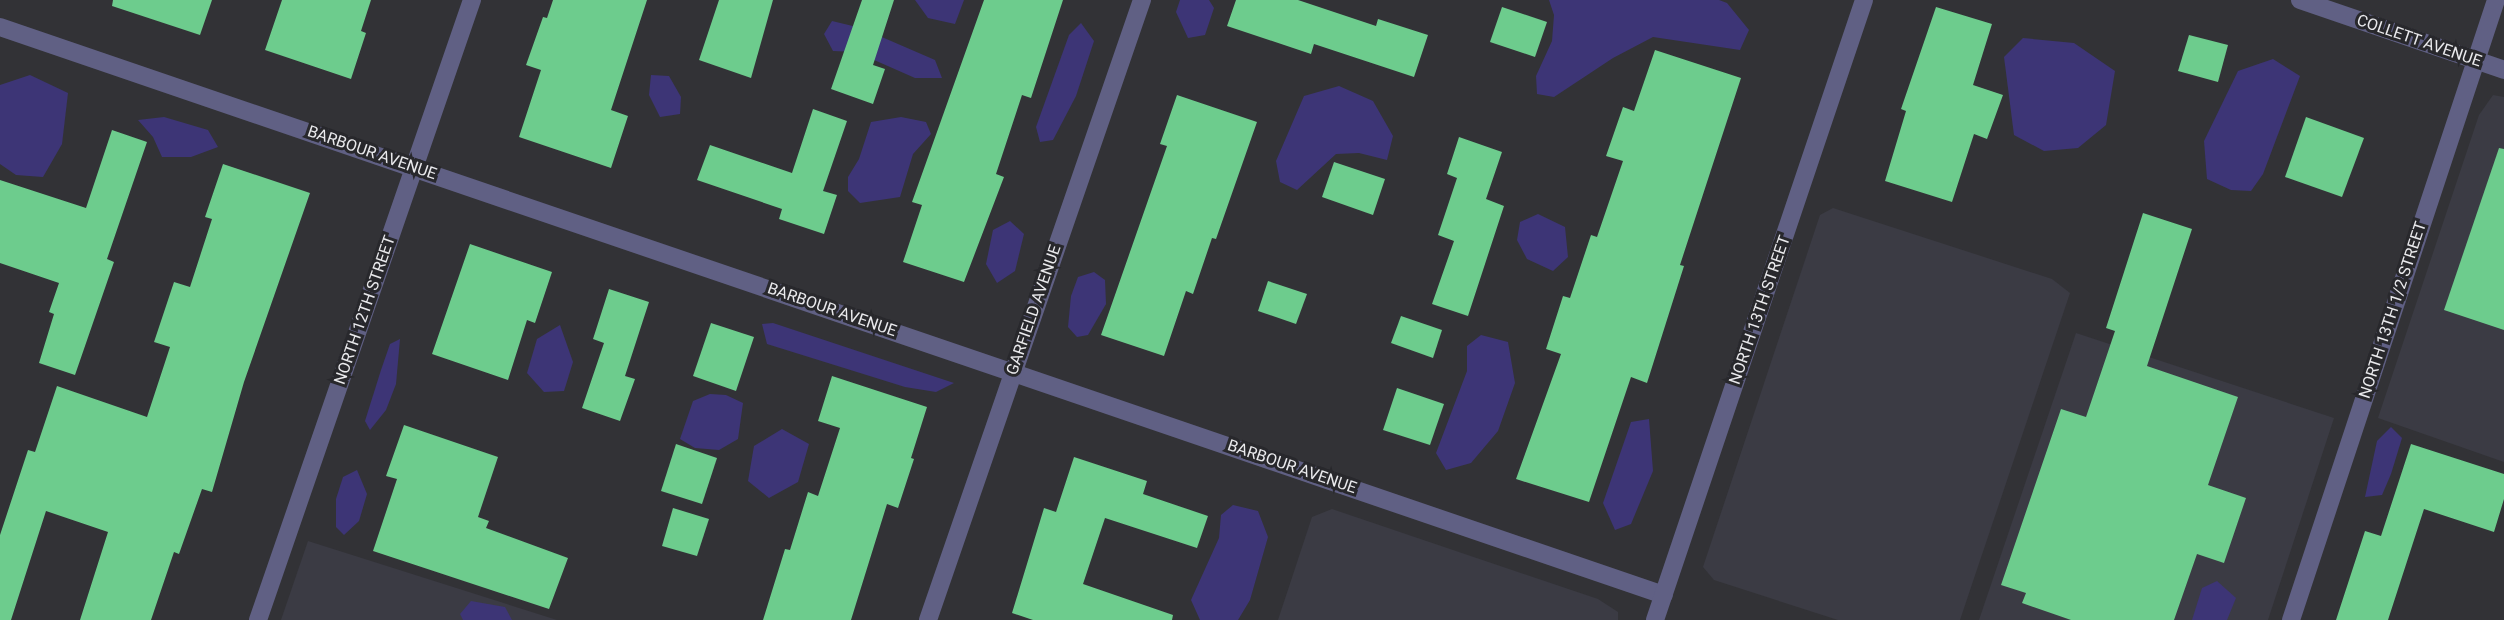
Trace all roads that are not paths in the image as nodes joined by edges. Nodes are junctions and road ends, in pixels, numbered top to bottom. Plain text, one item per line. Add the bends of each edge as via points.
1 (472, 0) edge
2 (1142, 0) edge
3 (1864, 0) edge
4 (2300, 0) edge
5 (2496, 0) edge
6 (0, 27) edge
7 (2475, 61) junction
8 (2504, 70) edge
9 (414, 167) junction
10 (1013, 372) junction
11 (1664, 595) junction
12 (258, 620) edge
13 (928, 620) edge
14 (1655, 620) edge
15 (2291, 620) edge

1 - 9 street, NORTH 12TH STREET
2 - 10 street, GARFIELD AVENUE
3 - 11 street, NORTH 13TH STREET
4 - 7 street, COLLETT AVENUE
5 - 7 street, NORTH 13TH 1/2 STREET
6 - 9 street, BARBOUR AVENUE
7 - 8 street, COLLETT AVENUE
7 - 15 street, NORTH 13TH 1/2 STREET
9 - 10 street, BARBOUR AVENUE
9 - 12 street, NORTH 12TH STREET
10 - 11 street, BARBOUR AVENUE
10 - 13 street, GARFIELD AVENUE
11 - 14 street, NORTH 13TH STREET

